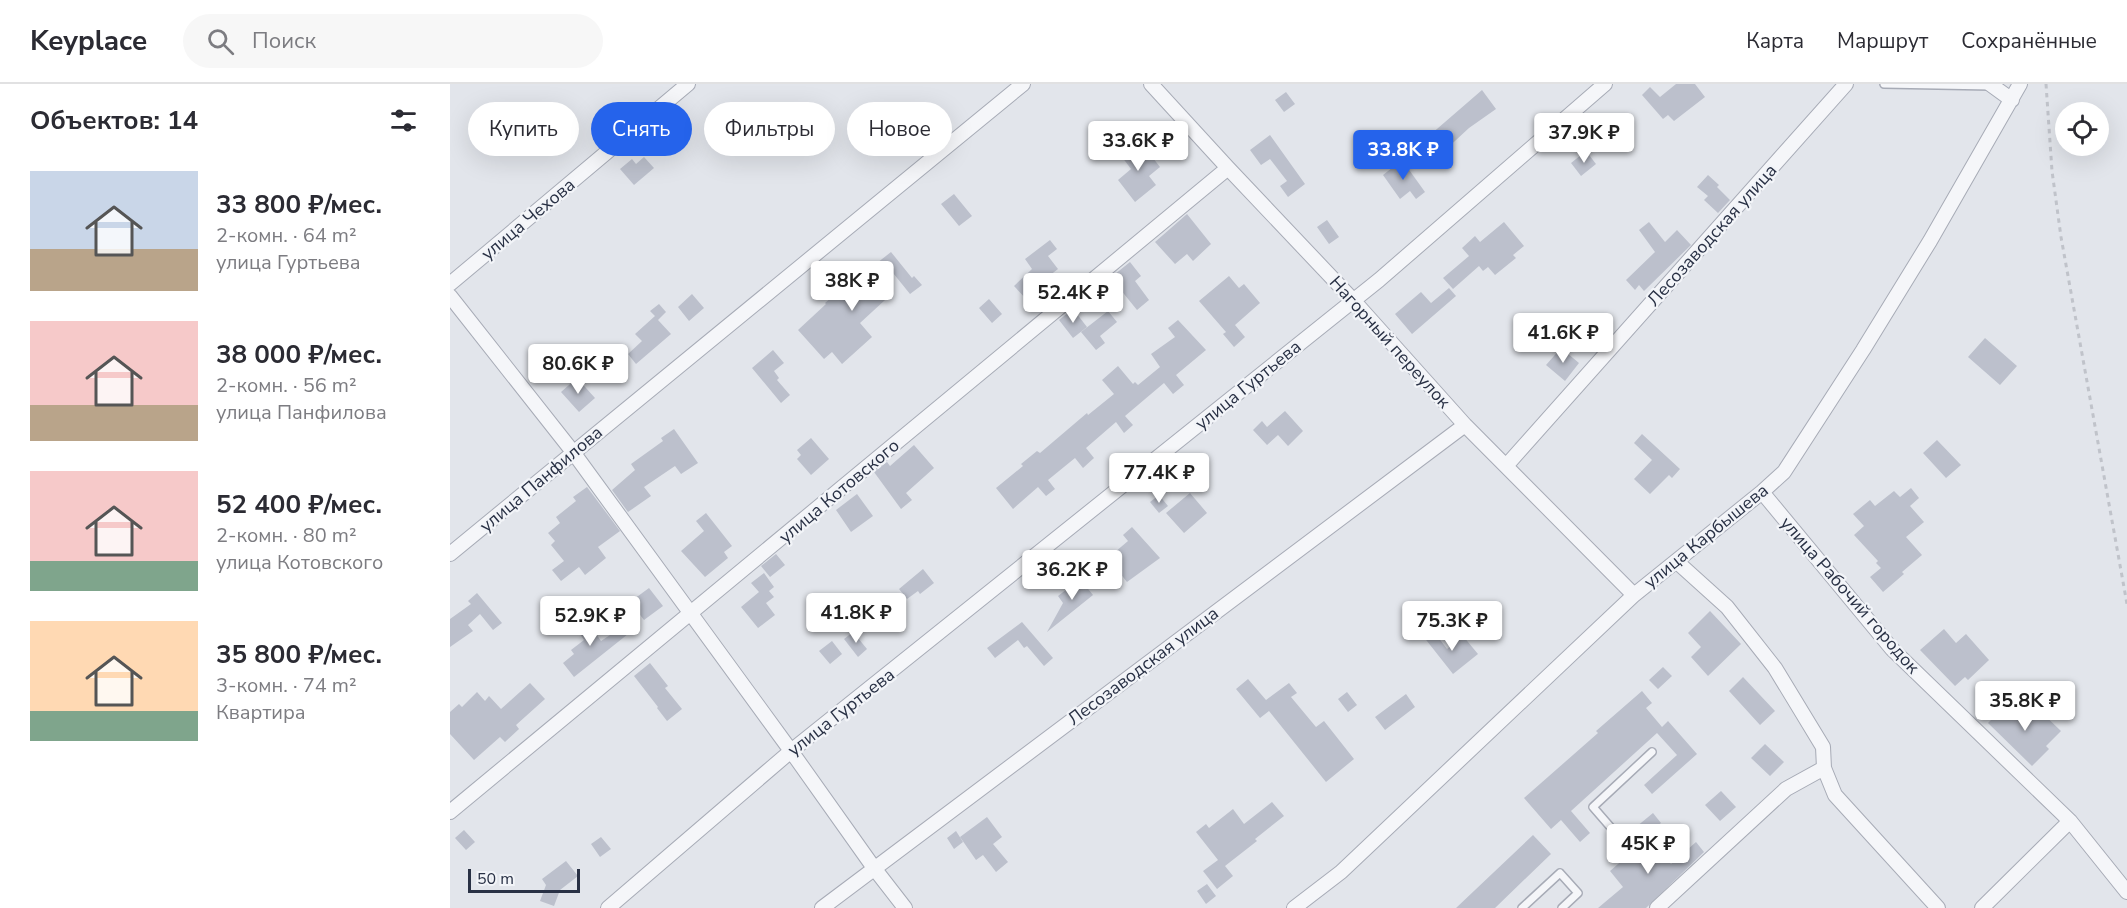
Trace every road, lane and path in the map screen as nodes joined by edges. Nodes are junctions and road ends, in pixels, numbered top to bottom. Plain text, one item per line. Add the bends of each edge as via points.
1 (688, 84) edge
2 (1023, 84) edge
3 (1605, 84) edge
4 (1846, 84) edge
5 (1884, 84) edge
6 (2020, 84) edge
7 (2046, 84) edge
8 (1991, 85) edge
9 (1158, 86) edge
10 (2012, 99) junction
11 (1228, 168) junction
12 (450, 284) edge
13 (450, 296) edge
14 (1353, 300) junction
15 (1465, 425) junction
16 (573, 452) junction
17 (1506, 466) junction
18 (1762, 492) junction
19 (450, 554) edge
20 (1676, 561) junction
21 (1634, 595) junction
22 (2127, 604) edge
23 (691, 614) junction
24 (791, 751) junction
25 (1652, 752) dead end
26 (1824, 768) junction
27 (450, 812) edge
28 (2070, 821) junction
29 (1626, 845) dead end
30 (873, 868) junction
31 (2127, 892) edge
32 (608, 908) edge
33 (822, 908) edge
34 (905, 908) edge
35 (1294, 908) edge
36 (1522, 908) edge
37 (1562, 908) edge
38 (1657, 908) edge
39 (1938, 908) edge
40 (1982, 908) edge

1 - 12 street, улица Чехова
2 - 16 street, улица Панфилова
3 - 14 street, улица Гуртьева
4 - 17 street, Лесозаводская улица
5 - 8 lane
6 - 10 street, улица Карбышева
7 - 22 path via 2061,237
8 - 10 street
9 - 11 street, Нагорный переулок
10 - 18 street, улица Карбышева via 1863,350 1784,471
11 - 14 street, Нагорный переулок
11 - 23 street, улица Котовского
13 - 16 street
14 - 15 street, Нагорный переулок
14 - 24 street, улица Гуртьева
15 - 17 street, Нагорный переулок
15 - 30 street, Лесозаводская улица
16 - 19 street, улица Панфилова
16 - 23 street
17 - 21 street, Нагорный переулок
18 - 20 street, улица Карбышева
18 - 28 street, улица Рабочий городок via 1892,649
20 - 21 street, улица Карбышева
20 - 26 street via 1727,608 1775,668 1823,747
21 - 35 street, улица Карбышева via 1341,872
23 - 24 street
23 - 27 street, улица Котовского
24 - 30 street
24 - 32 street, улица Гуртьева
25 - 29 lane via 1593,807
26 - 38 street via 1786,789
26 - 39 street via 1835,795
28 - 31 street, улица Рабочий городок
28 - 40 street
30 - 33 street, Лесозаводская улица
30 - 34 street
36 - 37 lane via 1560,873 1578,893

